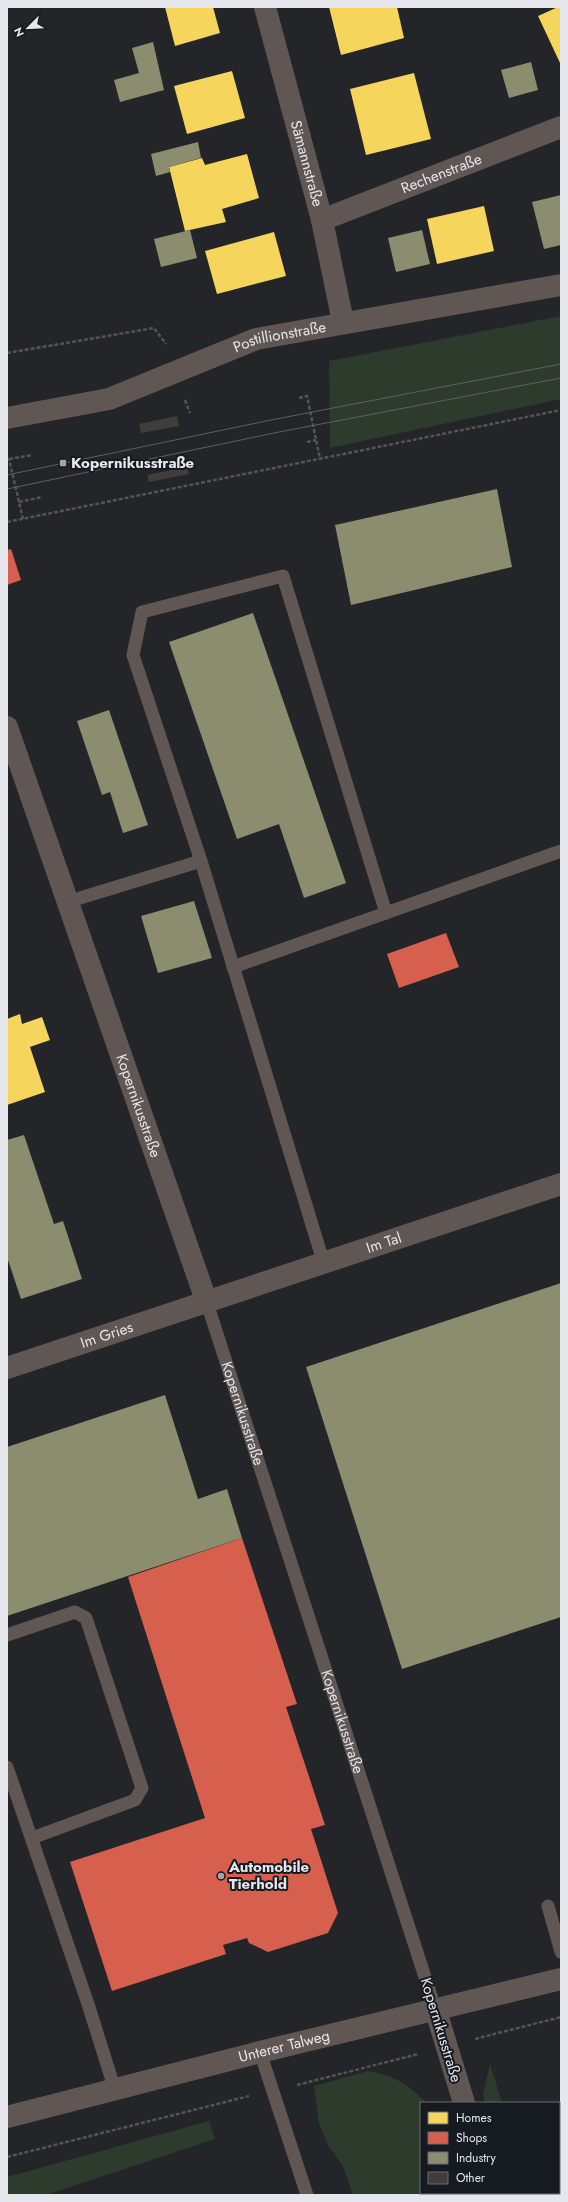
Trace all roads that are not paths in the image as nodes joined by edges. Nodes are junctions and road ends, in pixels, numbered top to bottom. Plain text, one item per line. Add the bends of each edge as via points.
1 (265, 7) edge
2 (561, 127) edge
3 (322, 220) junction
4 (561, 285) edge
5 (343, 322) junction
6 (7, 418) edge
7 (7, 727) edge
8 (561, 851) edge
9 (201, 861) junction
10 (67, 902) junction
11 (386, 913) junction
12 (234, 967) junction
13 (561, 1184) edge
14 (324, 1264) junction
15 (207, 1303) junction
16 (7, 1368) edge
17 (7, 1635) edge
18 (7, 1767) edge
19 (32, 1838) junction
20 (548, 1906) dead end
21 (561, 1952) edge
22 (561, 1979) edge
23 (435, 2008) junction
24 (260, 2052) junction
25 (115, 2090) junction
26 (464, 2102) edge
27 (7, 2117) edge
28 (307, 2195) edge

1 - 3 street, Sämannstraße
2 - 3 street, Rechenstraße
3 - 5 street, Sämannstraße
4 - 5 street, Postillionstraße
5 - 6 street, Postillionstraße via 256,339 109,399
7 - 10 street, Kopernikusstraße
8 - 11 lane
9 - 10 lane
9 - 11 lane via 133,655 142,612 283,576
9 - 12 lane
10 - 15 street, Kopernikusstraße
11 - 12 lane
12 - 14 lane
13 - 14 street, Im Tal
14 - 15 street, Im Tal
15 - 16 street, Im Gries
15 - 23 lane, Kopernikusstraße
17 - 19 lane via 75,1612 86,1618 142,1788 135,1800
18 - 19 lane
19 - 25 lane
20 - 21 lane
22 - 23 street, Unterer Talweg
23 - 24 street, Unterer Talweg
23 - 26 street, Kopernikusstraße
24 - 25 street, Unterer Talweg
24 - 28 lane
25 - 27 street, Unterer Talweg

